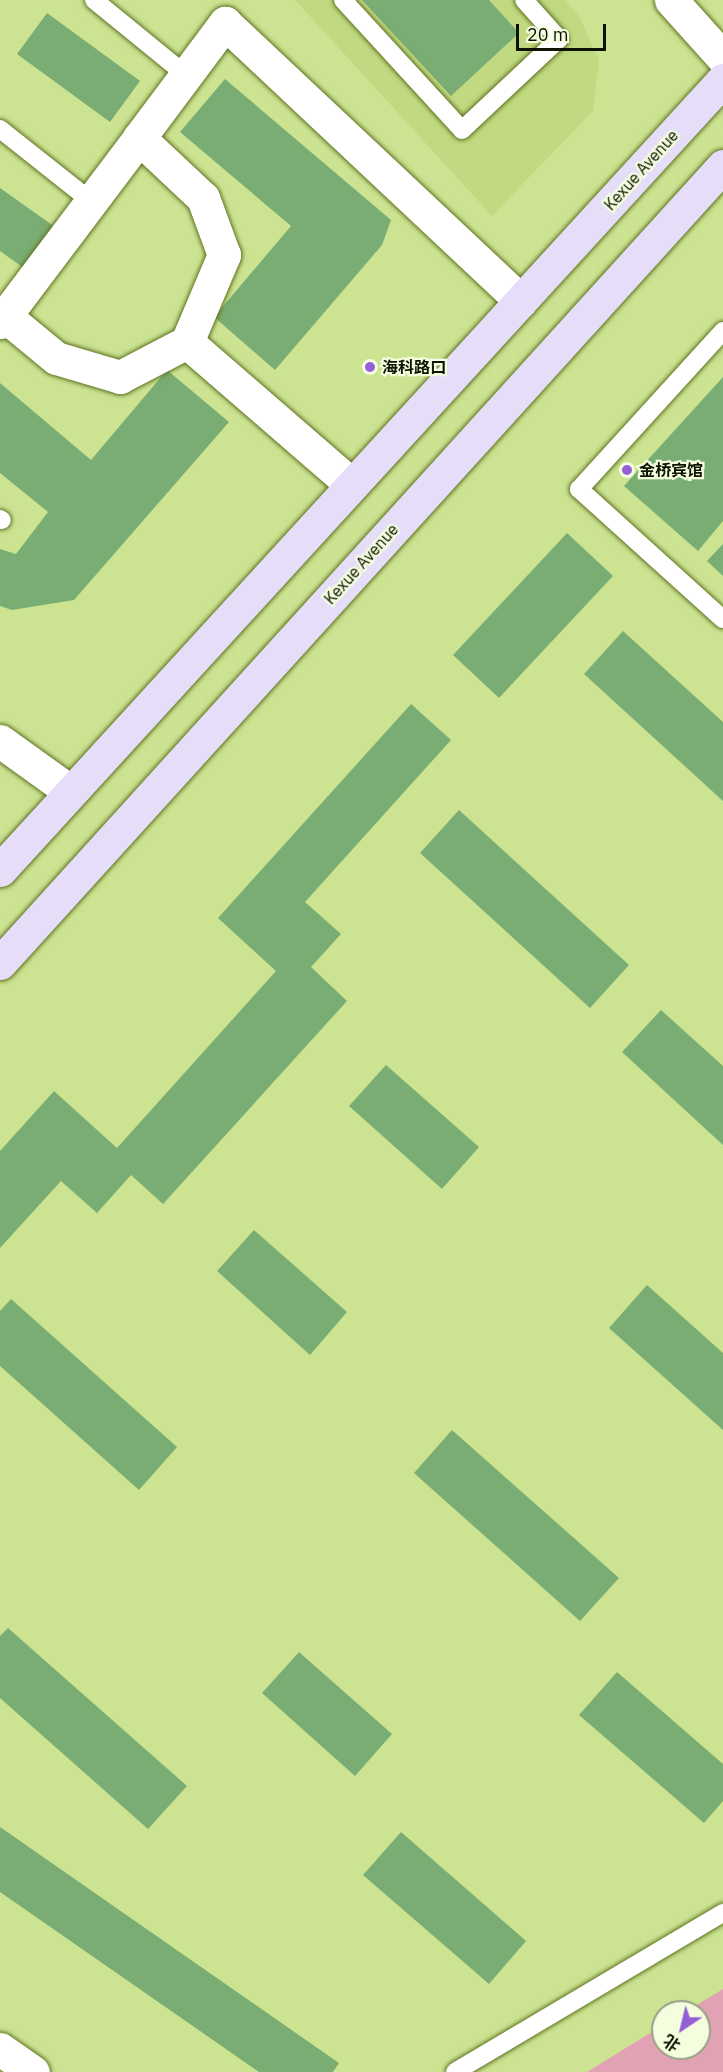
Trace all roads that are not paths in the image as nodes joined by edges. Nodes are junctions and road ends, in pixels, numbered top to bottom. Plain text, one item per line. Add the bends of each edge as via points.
1 (94, 0) edge
2 (343, 0) edge
3 (524, 0) edge
4 (670, 0) edge
5 (723, 58) edge
6 (186, 75) junction
7 (723, 80) edge
8 (0, 129) edge
9 (139, 138) junction
10 (723, 165) edge
11 (91, 201) junction
12 (521, 302) junction
13 (2, 317) edge
14 (723, 331) edge
15 (187, 342) junction
16 (352, 485) junction
17 (723, 619) edge
18 (0, 741) edge
19 (71, 792) junction
20 (0, 870) edge
21 (0, 963) edge
22 (723, 1913) edge
23 (0, 2049) edge
24 (33, 2072) edge
25 (454, 2072) edge

1 - 6 lane
2 - 3 lane via 462,130 559,39
4 - 5 street
6 - 9 street
6 - 12 street via 225,23
7 - 12 main road, Kexue Avenue
8 - 11 lane
9 - 11 street
9 - 15 street via 203,198 224,255
10 - 21 main road, Kexue Avenue
11 - 13 street
12 - 16 main road, Kexue Avenue
13 - 15 street via 57,358 120,377
14 - 17 lane via 579,489
15 - 16 street
16 - 19 main road, Kexue Avenue
18 - 19 street
19 - 20 main road, Kexue Avenue
22 - 25 lane
23 - 24 street

